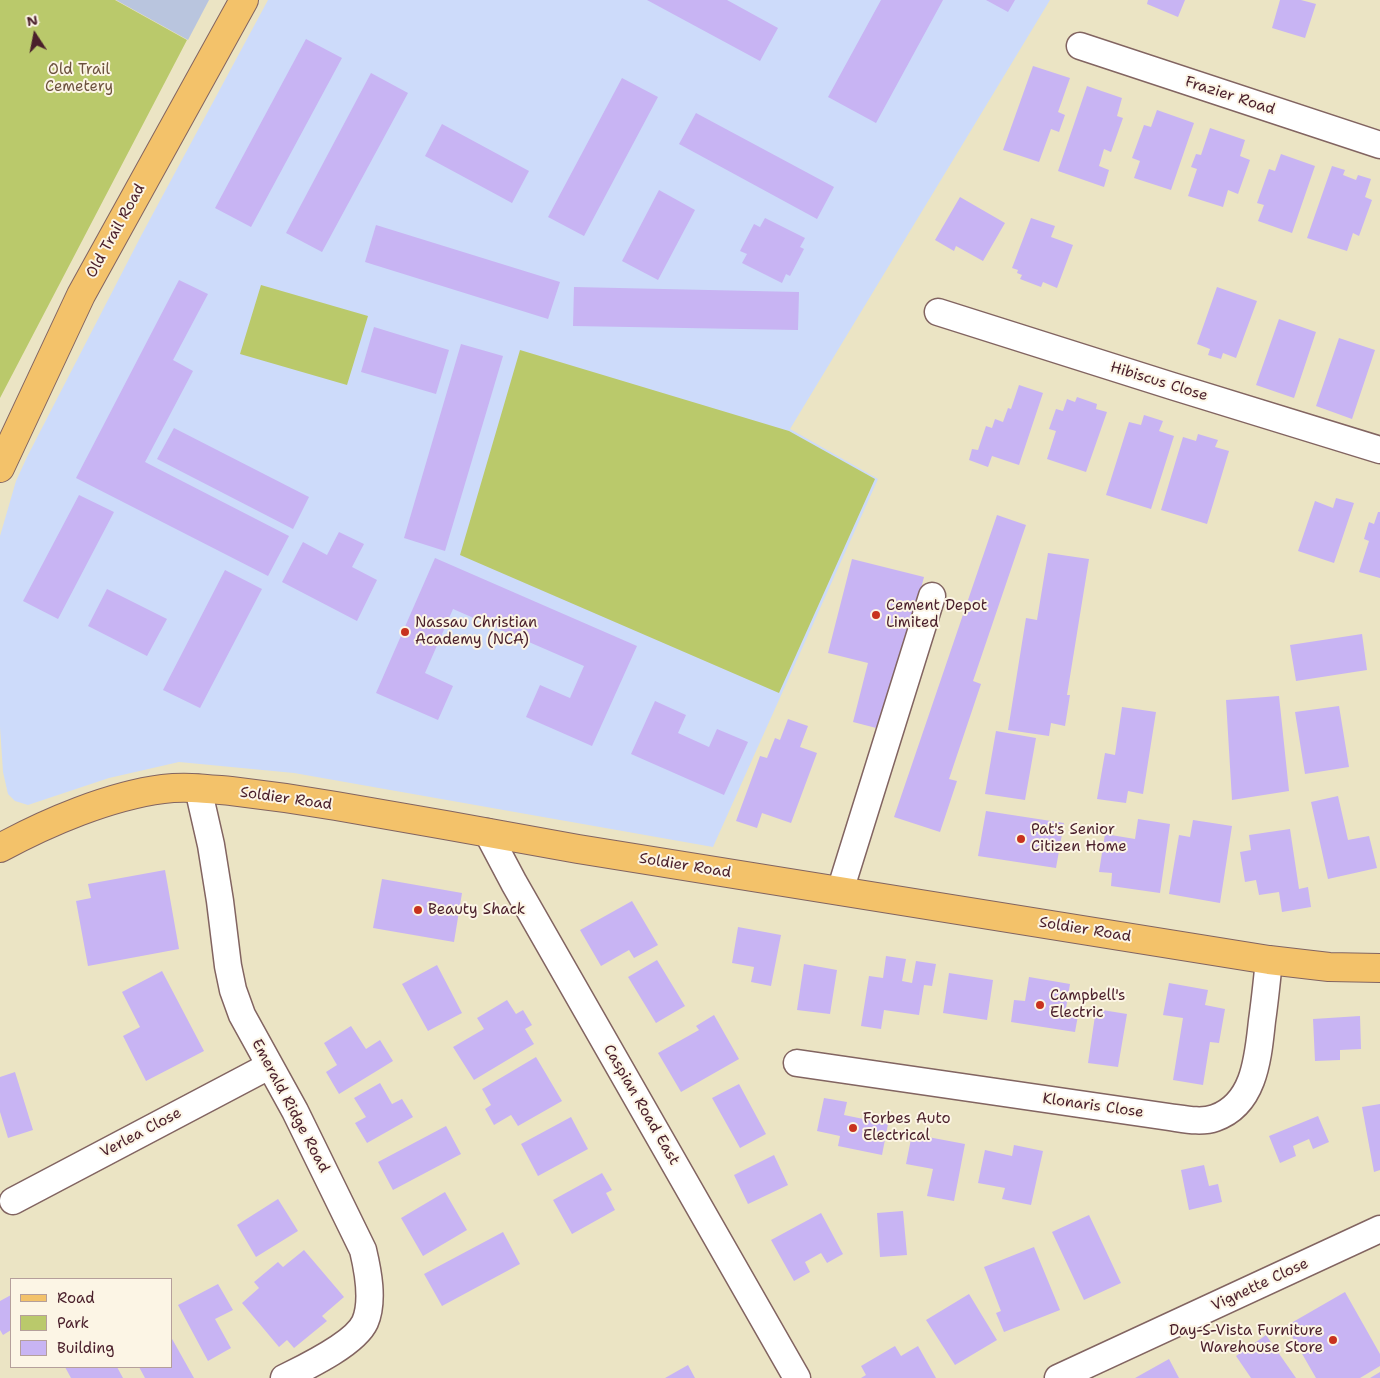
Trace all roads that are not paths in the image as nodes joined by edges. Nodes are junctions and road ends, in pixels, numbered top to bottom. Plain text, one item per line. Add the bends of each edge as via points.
1 (244, 0) edge
2 (1080, 46) dead end
3 (1380, 145) edge
4 (938, 312) dead end
5 (1380, 450) edge
6 (0, 468) edge
7 (932, 596) dead end
8 (198, 788) junction
9 (487, 832) junction
10 (0, 848) edge
11 (840, 891) junction
12 (1269, 960) junction
13 (1380, 968) edge
14 (798, 1062) dead end
15 (269, 1066) junction
16 (13, 1201) dead end
17 (1380, 1229) edge
18 (284, 1378) edge
19 (797, 1378) edge
20 (1058, 1378) edge

1 - 6 main road, Old Trail Road via 80,295
2 - 3 street, Frazier Road
4 - 5 street, Hibiscus Close
7 - 11 street
8 - 9 main road, Soldier Road via 307,801
8 - 10 main road, Soldier Road via 162,789 107,802 30,832
8 - 15 street, Emerald Ridge Road via 211,845 233,990 242,1015
9 - 11 main road, Soldier Road
9 - 19 street, Caspian Road East
11 - 12 main road, Soldier Road
12 - 13 main road, Soldier Road via 1328,967
12 - 14 street, Klonaris Close via 1258,1057 1248,1090 1228,1112 1214,1118 1169,1118
15 - 16 street, Verlea Close
15 - 18 street, Emerald Ridge Road via 295,1111 363,1250 369,1274 365,1322 349,1341
17 - 20 street, Vignette Close

